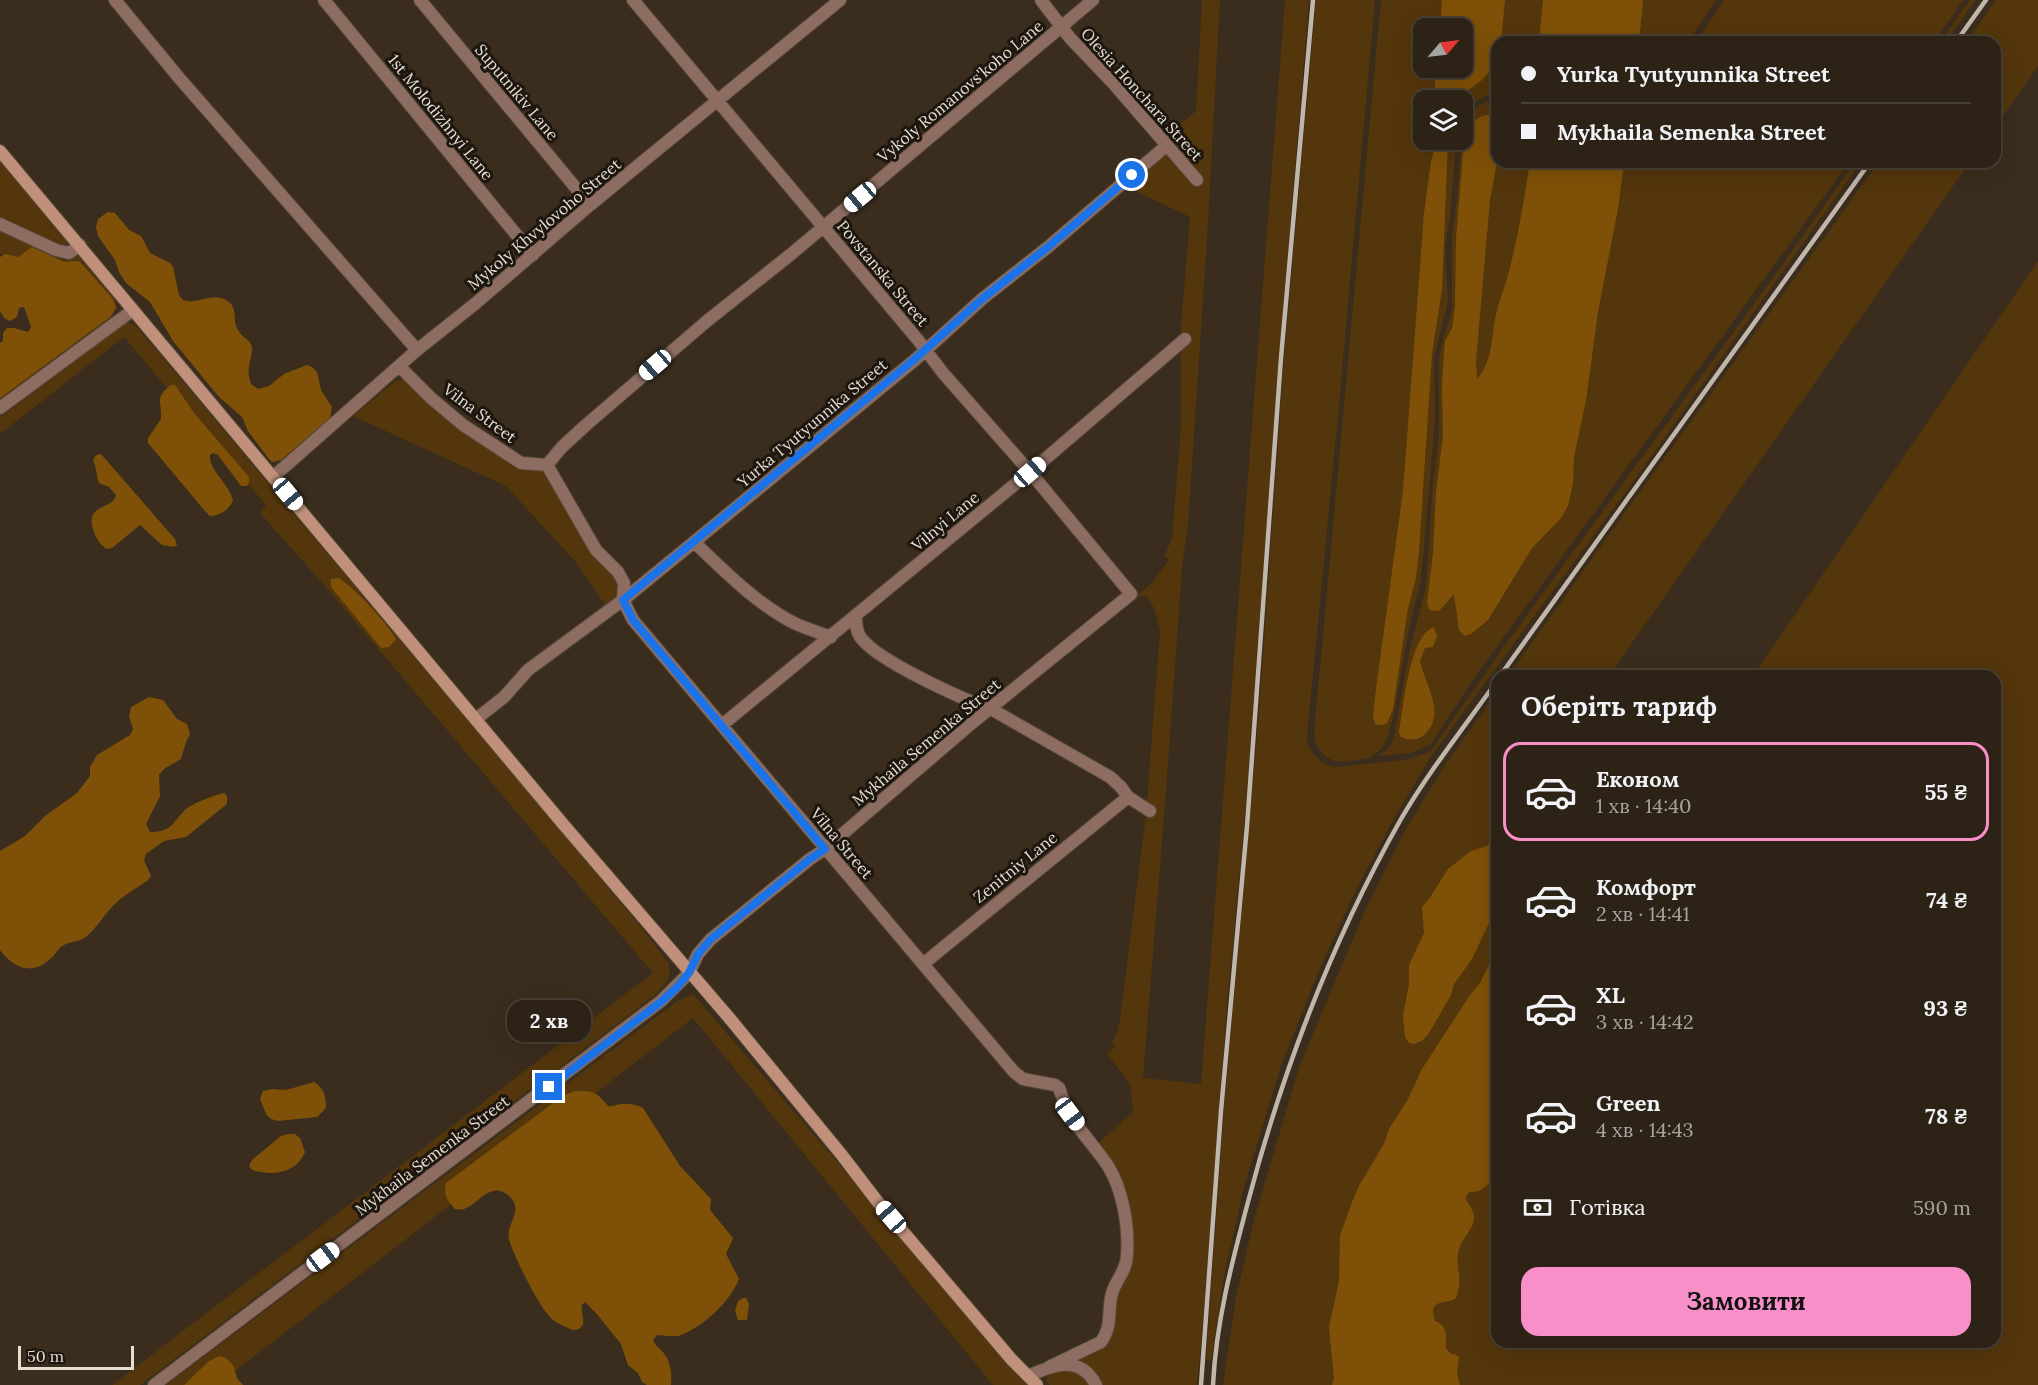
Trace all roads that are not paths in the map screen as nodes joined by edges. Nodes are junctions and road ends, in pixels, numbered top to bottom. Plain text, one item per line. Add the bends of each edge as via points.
1 (115, 0) edge
2 (324, 0) edge
3 (420, 0) edge
4 (633, 0) edge
5 (1041, 0) edge
6 (1093, 0) edge
7 (838, 1) edge
8 (1062, 27) junction
9 (718, 102) junction
10 (1166, 146) junction
11 (0, 151) edge
12 (1197, 180) dead end
13 (590, 205) junction
14 (0, 224) edge
15 (823, 228) junction
16 (80, 245) junction
17 (533, 255) junction
18 (133, 310) junction
19 (1185, 339) dead end
20 (417, 350) junction
21 (925, 350) junction
22 (399, 366) junction
23 (0, 408) edge
24 (547, 465) junction
25 (1030, 472) junction
26 (273, 477) junction
27 (694, 542) junction
28 (1131, 594) joint
29 (623, 600) junction
30 (856, 616) junction
31 (831, 637) junction
32 (991, 709) junction
33 (476, 719) junction
34 (722, 725) junction
35 (1128, 797) junction
36 (1150, 811) dead end
37 (825, 849) junction
38 (923, 964) junction
39 (689, 973) junction
40 (1048, 1367) junction
41 (1033, 1381) edge
42 (154, 1385) edge
43 (1096, 1385) edge

1 - 20 street
2 - 17 street, 1st Molodizhnyi Lane
3 - 13 street, Suputnikiv Lane
4 - 9 street, Povstanska Street
5 - 8 street, Olesia Honchara Street
6 - 8 street, Vykoly Romanovs'koho Lane
7 - 9 street, Mykoly Khvylovoho Street
8 - 10 street, Olesia Honchara Street
8 - 15 street, Vykoly Romanovs'koho Lane
9 - 13 street, Mykoly Khvylovoho Street
9 - 15 street, Povstanska Street
10 - 12 street, Olesia Honchara Street
10 - 21 street, Yurka Tyutyunnika Street
11 - 16 street
13 - 17 street, Mykoly Khvylovoho Street
14 - 16 street via 56,250 69,253
15 - 21 street, Povstanska Street
15 - 24 street, Vykoly Romanovs'koho Lane via 629,387
16 - 18 street
17 - 20 street, Mykoly Khvylovoho Street
18 - 23 street
18 - 26 street
19 - 25 street, Vilnyi Lane
20 - 22 street, Mykoly Khvylovoho Street
21 - 25 street, Povstanska Street
21 - 27 street, Yurka Tyutyunnika Street
22 - 24 street, Vilna Street via 472,431 521,463
22 - 26 street, Mykoly Khvylovoho Street
24 - 29 street, Vilna Street via 596,550 618,572 624,583
25 - 28 street, Povstanska Street
25 - 30 street, Vilnyi Lane
26 - 33 street
27 - 29 street, Yurka Tyutyunnika Street
27 - 31 street via 766,604 794,623
28 - 32 street, Mykhaila Semenka Street
29 - 33 street, Yurka Tyutyunnika Street via 528,670 504,697
29 - 34 street, Vilna Street via 633,620
30 - 31 street, Vilnyi Lane
30 - 32 street via 860,637 870,647 907,670
31 - 34 street, Vilnyi Lane
32 - 35 street via 1110,777
32 - 37 street, Mykhaila Semenka Street
33 - 39 street
34 - 37 street, Vilna Street
35 - 36 street
35 - 38 street, Zenitniy Lane
37 - 38 street, Vilna Street
37 - 39 street, Mykhaila Semenka Street via 711,939
38 - 40 street, Vilna Street via 1014,1072 1023,1079 1059,1088 1070,1114 1109,1168 1118,1188 1128,1256 1112,1293 1109,1328 1101,1341
39 - 41 street via 877,1201
39 - 42 street, Mykhaila Semenka Street via 662,1001
40 - 41 street, Vilna Street
40 - 43 street, Vilna Street via 1071,1364 1087,1371

